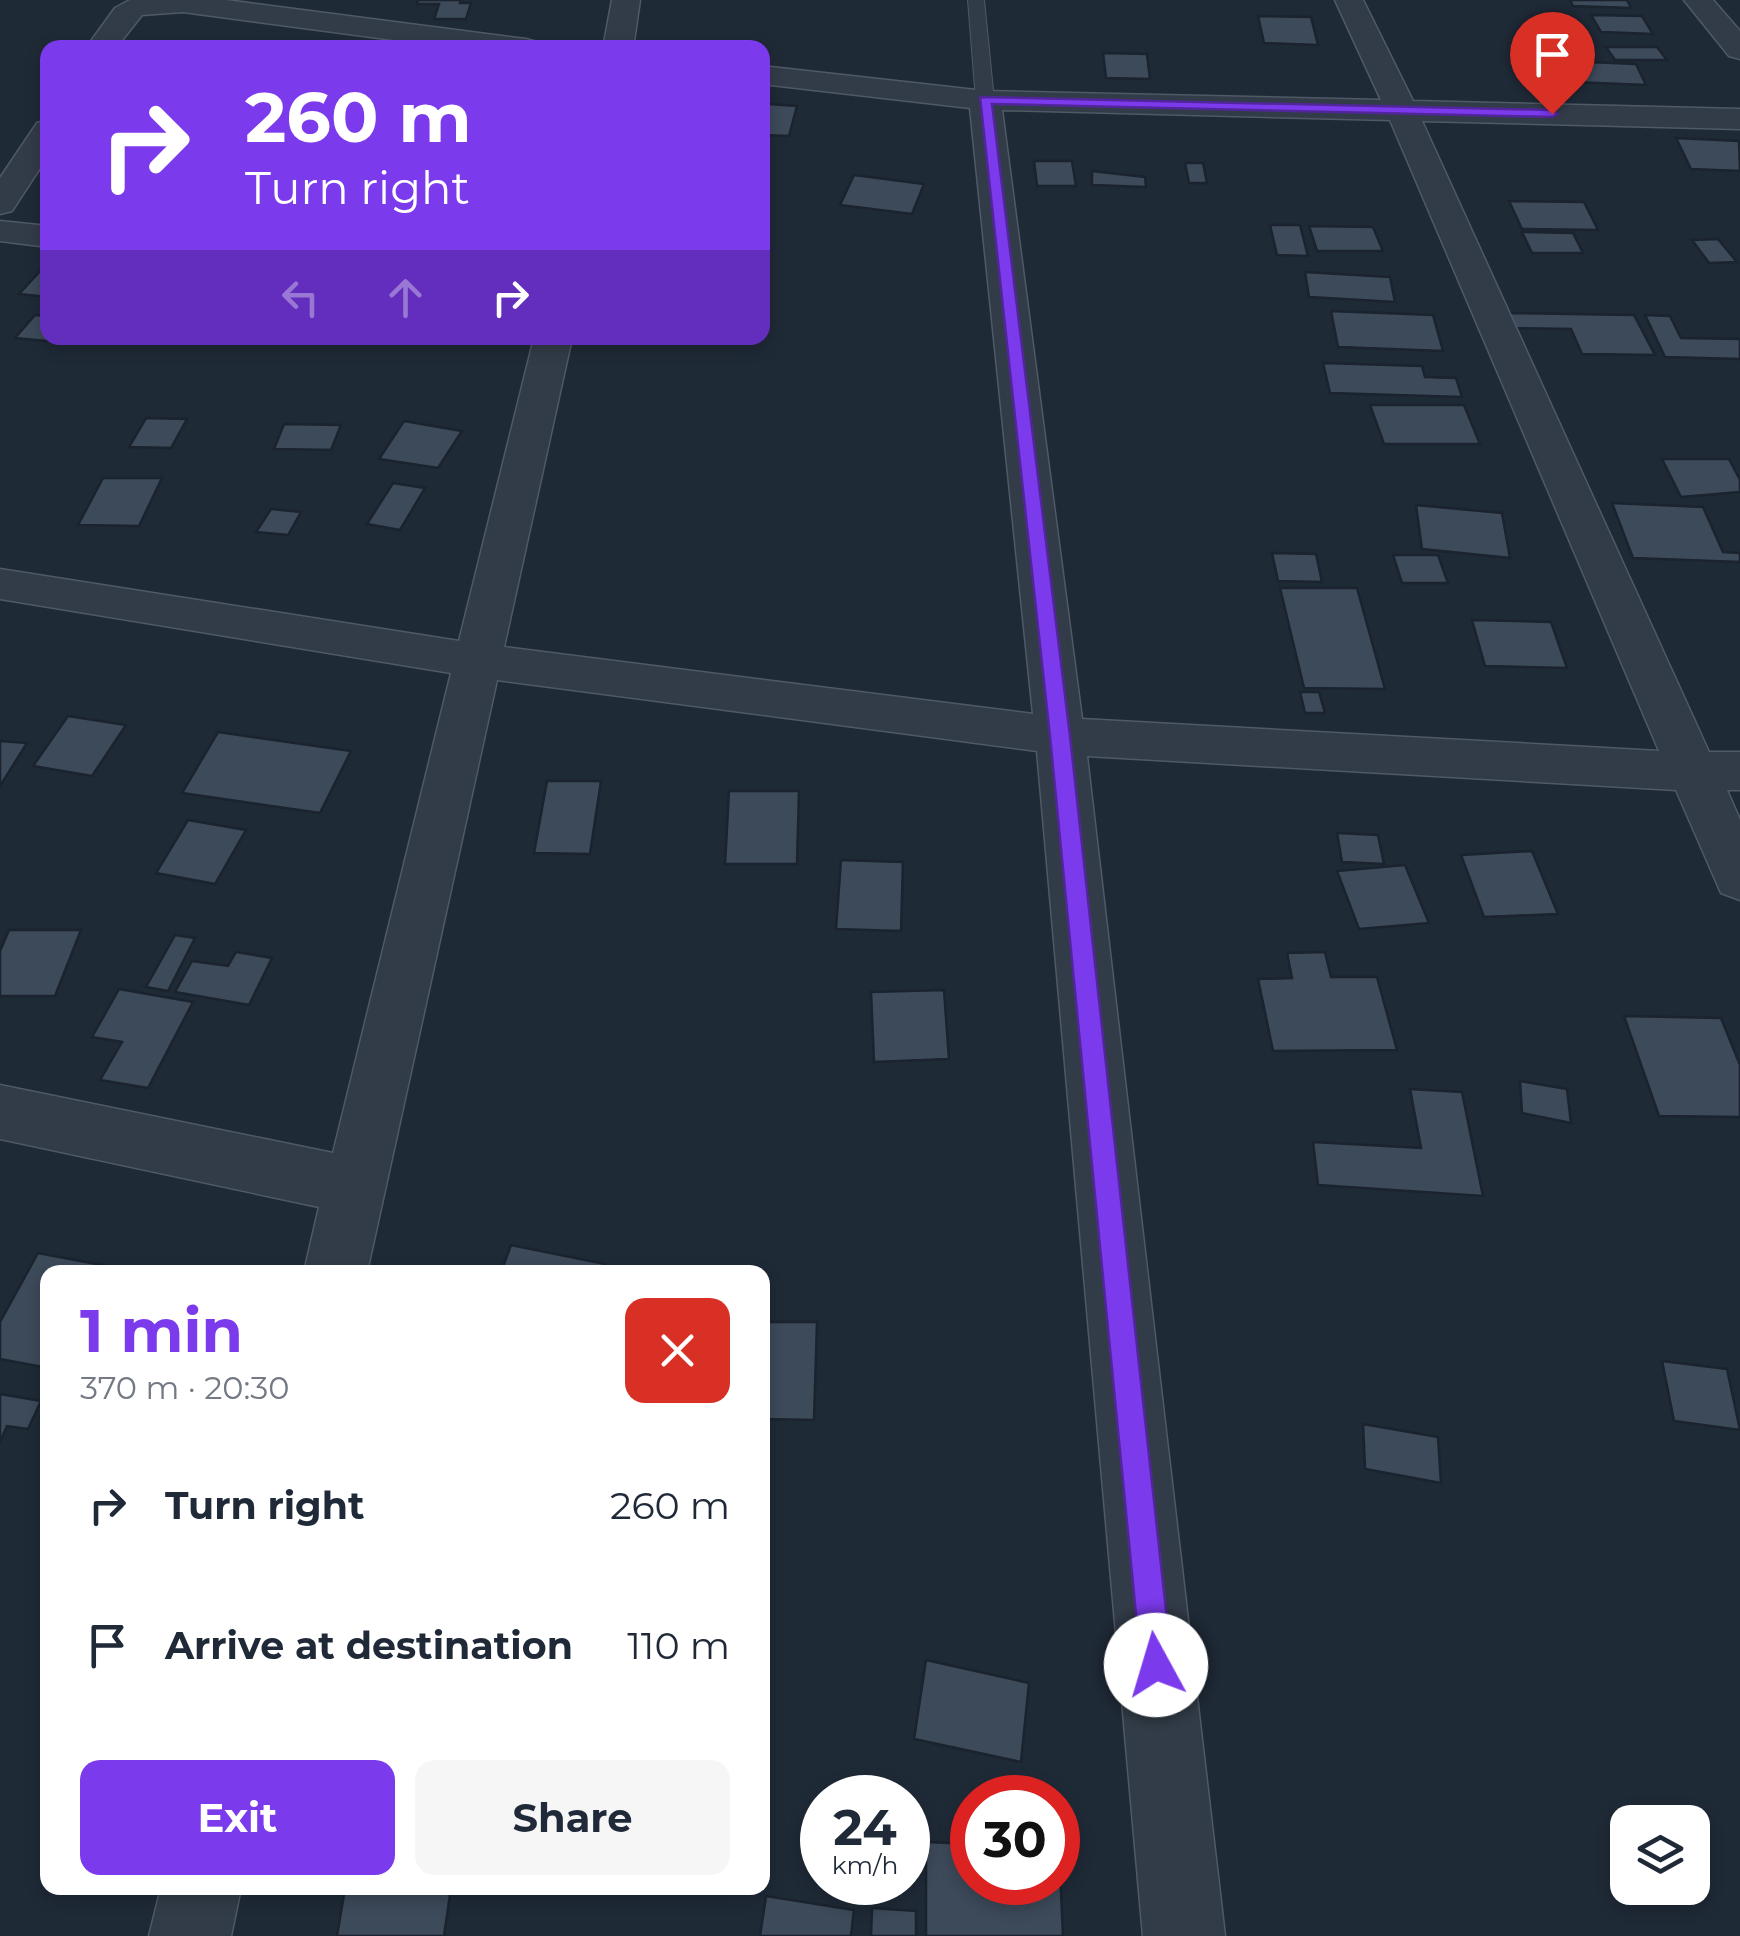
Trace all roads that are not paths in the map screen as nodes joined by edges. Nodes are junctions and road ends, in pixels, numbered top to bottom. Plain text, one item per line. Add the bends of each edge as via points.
1 (626, 0) edge
2 (976, 0) edge
3 (1349, 0) edge
4 (1698, 0) edge
5 (106, 40) edge
6 (465, 40) edge
7 (619, 40) edge
8 (1740, 50) edge
9 (770, 76) edge
10 (985, 100) junction
11 (1401, 109) junction
12 (1740, 119) edge
13 (40, 142) edge
14 (0, 204) edge
15 (0, 230) edge
16 (40, 235) edge
17 (551, 345) edge
18 (0, 584) edge
19 (480, 661) junction
20 (1060, 736) junction
21 (1740, 770) edge
22 (1690, 772) junction
23 (1740, 878) edge
24 (0, 1112) edge
25 (354, 1186) junction
26 (337, 1265) edge
27 (199, 1895) edge
28 (190, 1936) edge
29 (1184, 1936) edge

1 - 7 street
2 - 10 lane
3 - 11 street
4 - 8 street
5 - 6 street via 124,12 182,3
9 - 10 street
10 - 11 street
10 - 20 street
11 - 12 street
11 - 22 street
13 - 14 street
15 - 16 street
17 - 19 street
18 - 19 street
19 - 20 street
19 - 25 street
20 - 22 street
20 - 29 street
21 - 22 street
22 - 23 street
24 - 25 street
25 - 26 street
27 - 28 street

